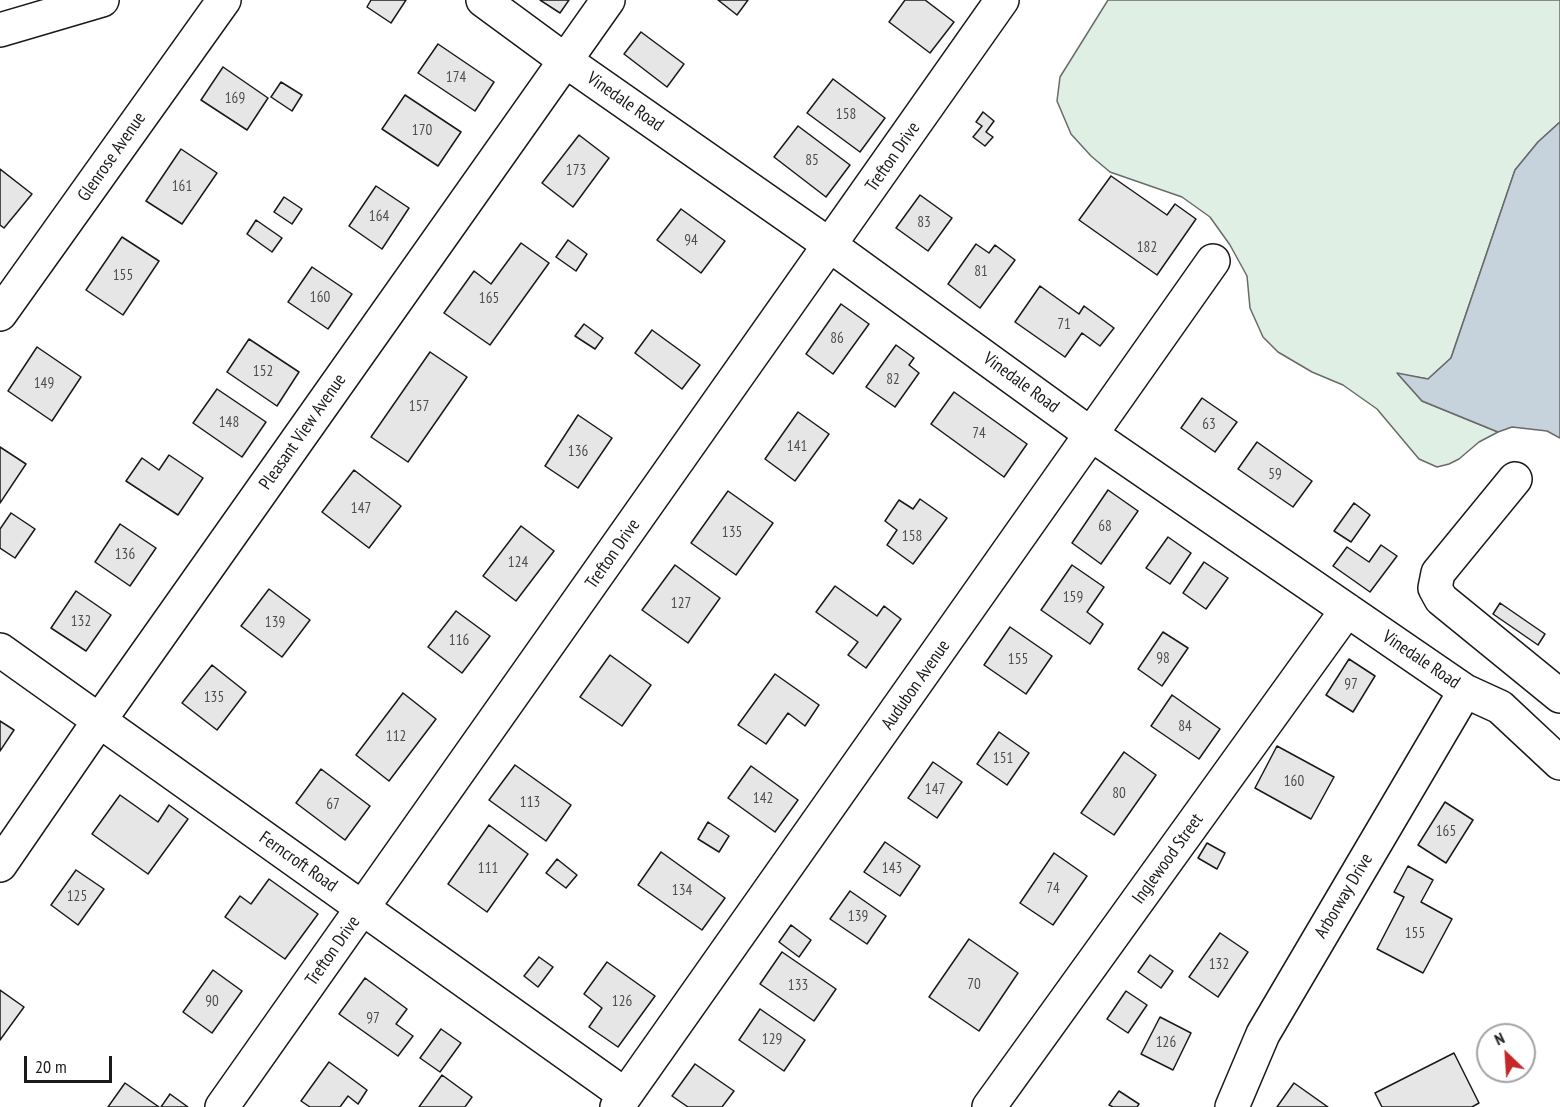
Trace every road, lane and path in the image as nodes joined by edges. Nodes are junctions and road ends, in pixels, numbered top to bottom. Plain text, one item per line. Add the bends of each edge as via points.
1 (102, 0) edge
2 (224, 0) edge
3 (483, 0) edge
4 (608, 0) edge
5 (1002, 0) edge
6 (0, 30) edge
7 (566, 61) junction
8 (831, 246) junction
9 (1213, 261) dead end
10 (0, 314) edge
11 (1092, 435) junction
12 (1515, 479) dead end
13 (1347, 610) junction
14 (0, 650) edge
15 (1465, 691) junction
16 (1560, 696) edge
17 (1560, 702) edge
18 (99, 721) junction
19 (1533, 738) junction
20 (1560, 763) edge
21 (0, 865) edge
22 (363, 908) junction
23 (621, 1101) edge
24 (222, 1107) edge
25 (989, 1107) edge
26 (1232, 1107) edge

1 - 6 street
2 - 10 street, Glenrose Avenue
3 - 7 street, Vinedale Road
4 - 7 street, Pleasant View Avenue
5 - 8 street, Trefton Drive
7 - 8 street, Vinedale Road
7 - 18 street, Pleasant View Avenue
8 - 11 street, Vinedale Road
8 - 22 street, Trefton Drive
9 - 11 street, Audubon Avenue
11 - 13 street, Vinedale Road
11 - 23 street, Audubon Avenue
12 - 16 street via 1437,573 1435,588 1441,599
13 - 15 street, Vinedale Road
13 - 25 street, Inglewood Street
14 - 18 street, Ferncroft Road
15 - 19 street, Vinedale Road via 1500,707
15 - 26 street, Arborway Drive via 1263,1034
17 - 19 street
18 - 21 street, Pleasant View Avenue
18 - 22 street, Ferncroft Road
19 - 20 street, Vinedale Road
22 - 23 street, Ferncroft Road
22 - 24 street, Trefton Drive

